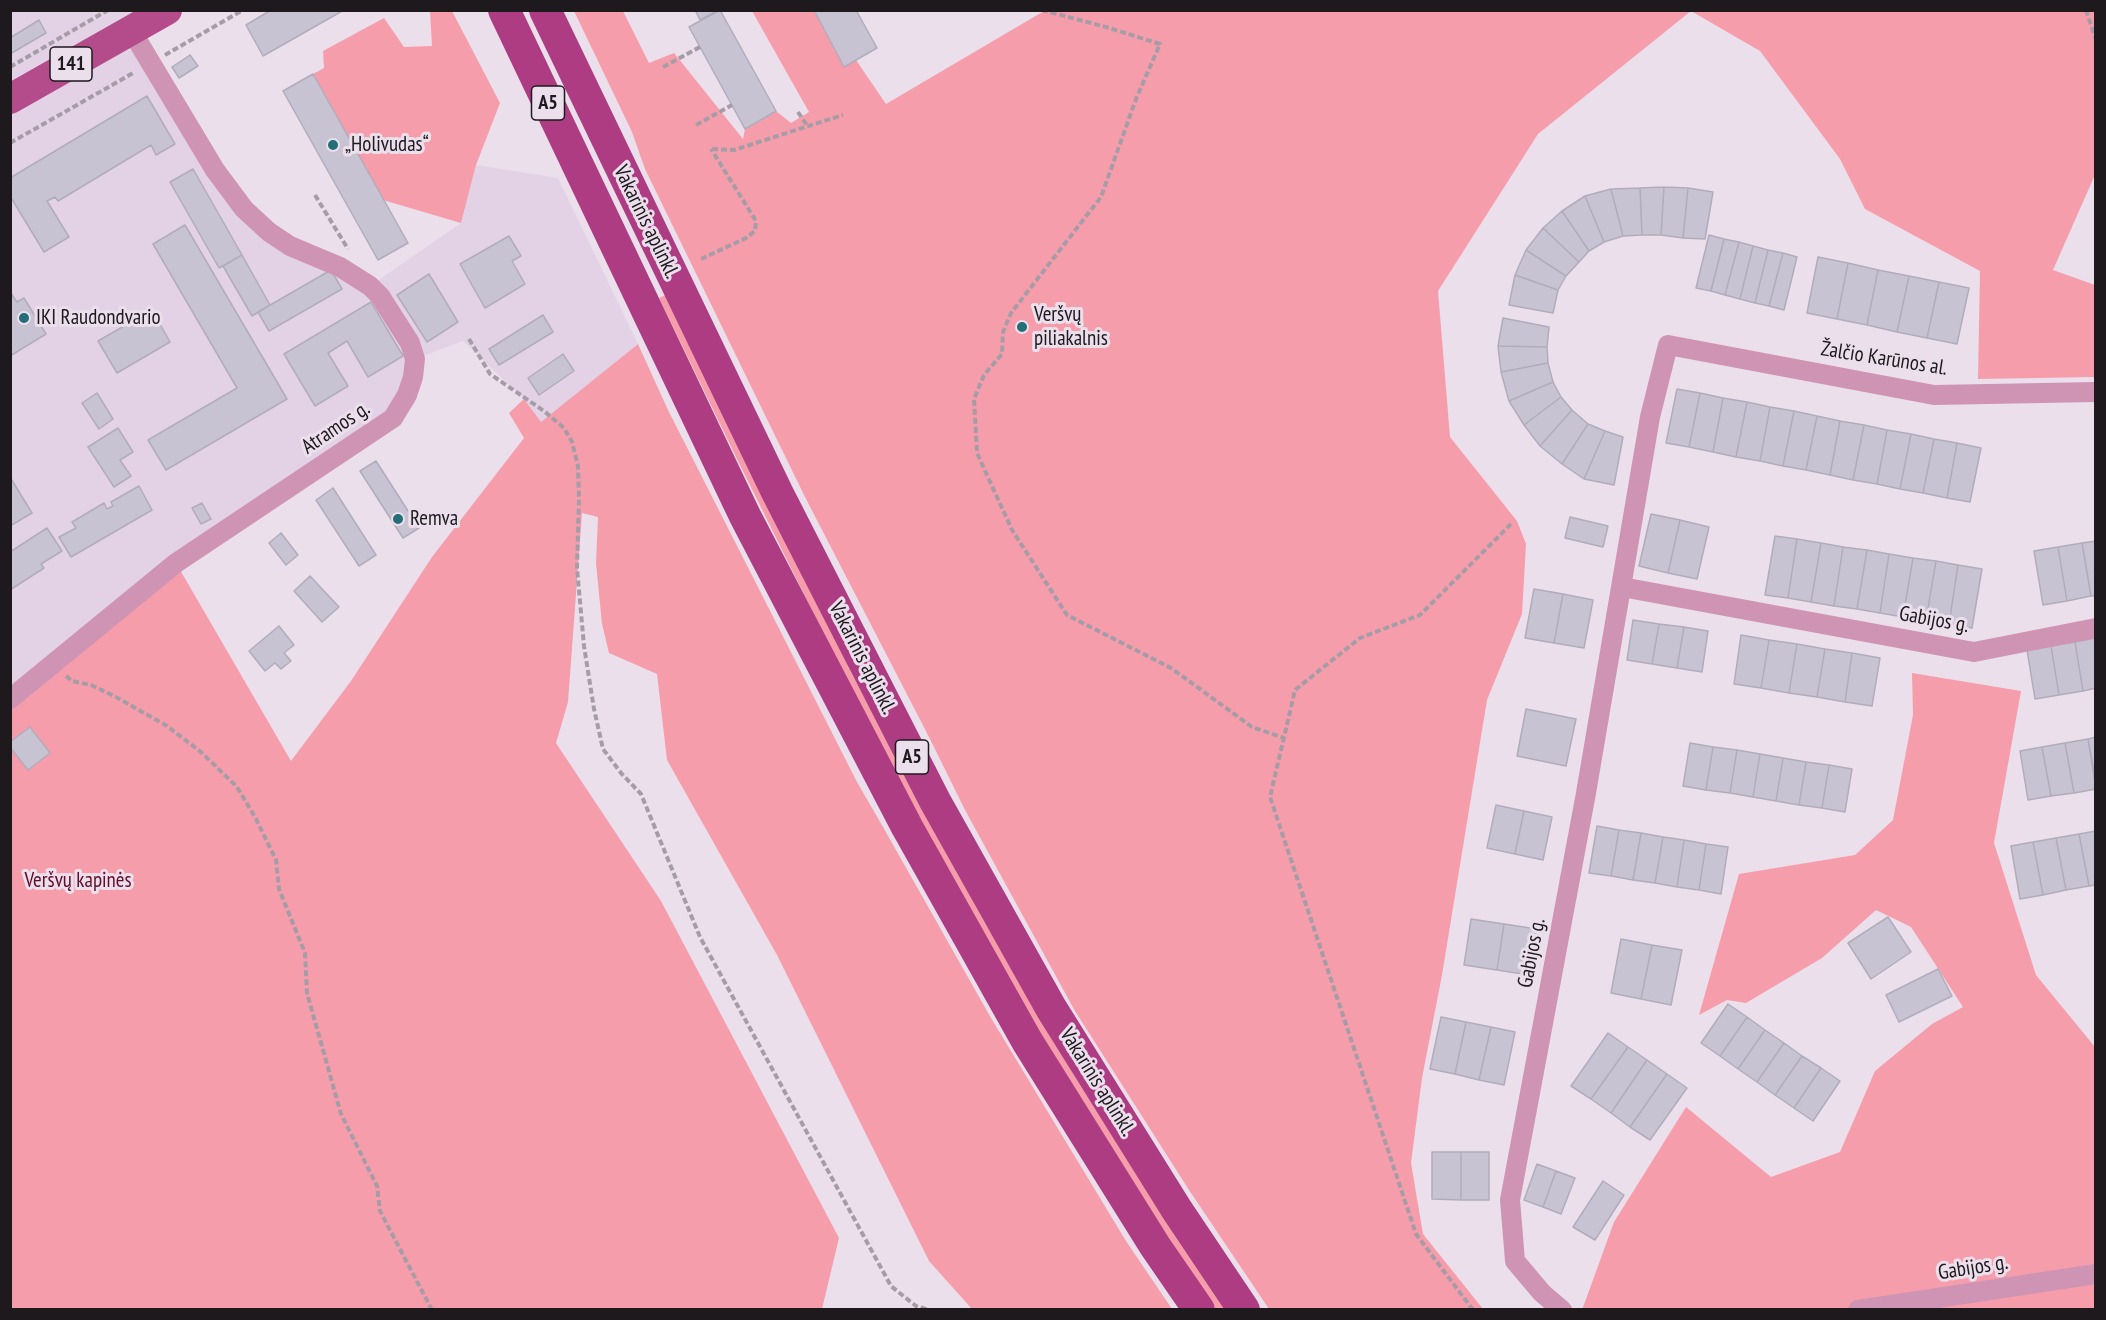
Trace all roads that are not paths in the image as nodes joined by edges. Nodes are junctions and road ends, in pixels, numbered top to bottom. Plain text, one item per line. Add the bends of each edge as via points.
1 (156, 10) edge
2 (167, 10) edge
3 (504, 10) edge
4 (545, 10) edge
5 (131, 30) junction
6 (10, 99) edge
7 (1668, 345) joint
8 (2096, 392) edge
9 (1622, 587) junction
10 (2096, 628) edge
11 (10, 699) edge
12 (2096, 1274) edge
13 (1199, 1310) edge
14 (1244, 1310) edge
15 (1562, 1310) edge
16 (1858, 1310) edge

1 - 5 main road, 141
2 - 5 main road, 141
3 - 13 highway, Vakarinis aplinkl. / A5 via 745,516 907,827 1027,1041
4 - 14 highway, Vakarinis aplinkl. / A5 via 777,492 935,801 1051,1008
5 - 6 main road, 141
5 - 11 street, Atramos g. via 215,170 244,209 290,246 340,267 380,296 410,343 415,359 413,377 393,418 176,563
7 - 8 street, Žalčio Karūnos al. via 1934,396
7 - 9 street, Gabijos g. via 1650,417
9 - 10 street, Gabijos g. via 1974,652
9 - 15 street, Gabijos g. via 1510,1200 1515,1261
12 - 16 street, Gabijos g.

